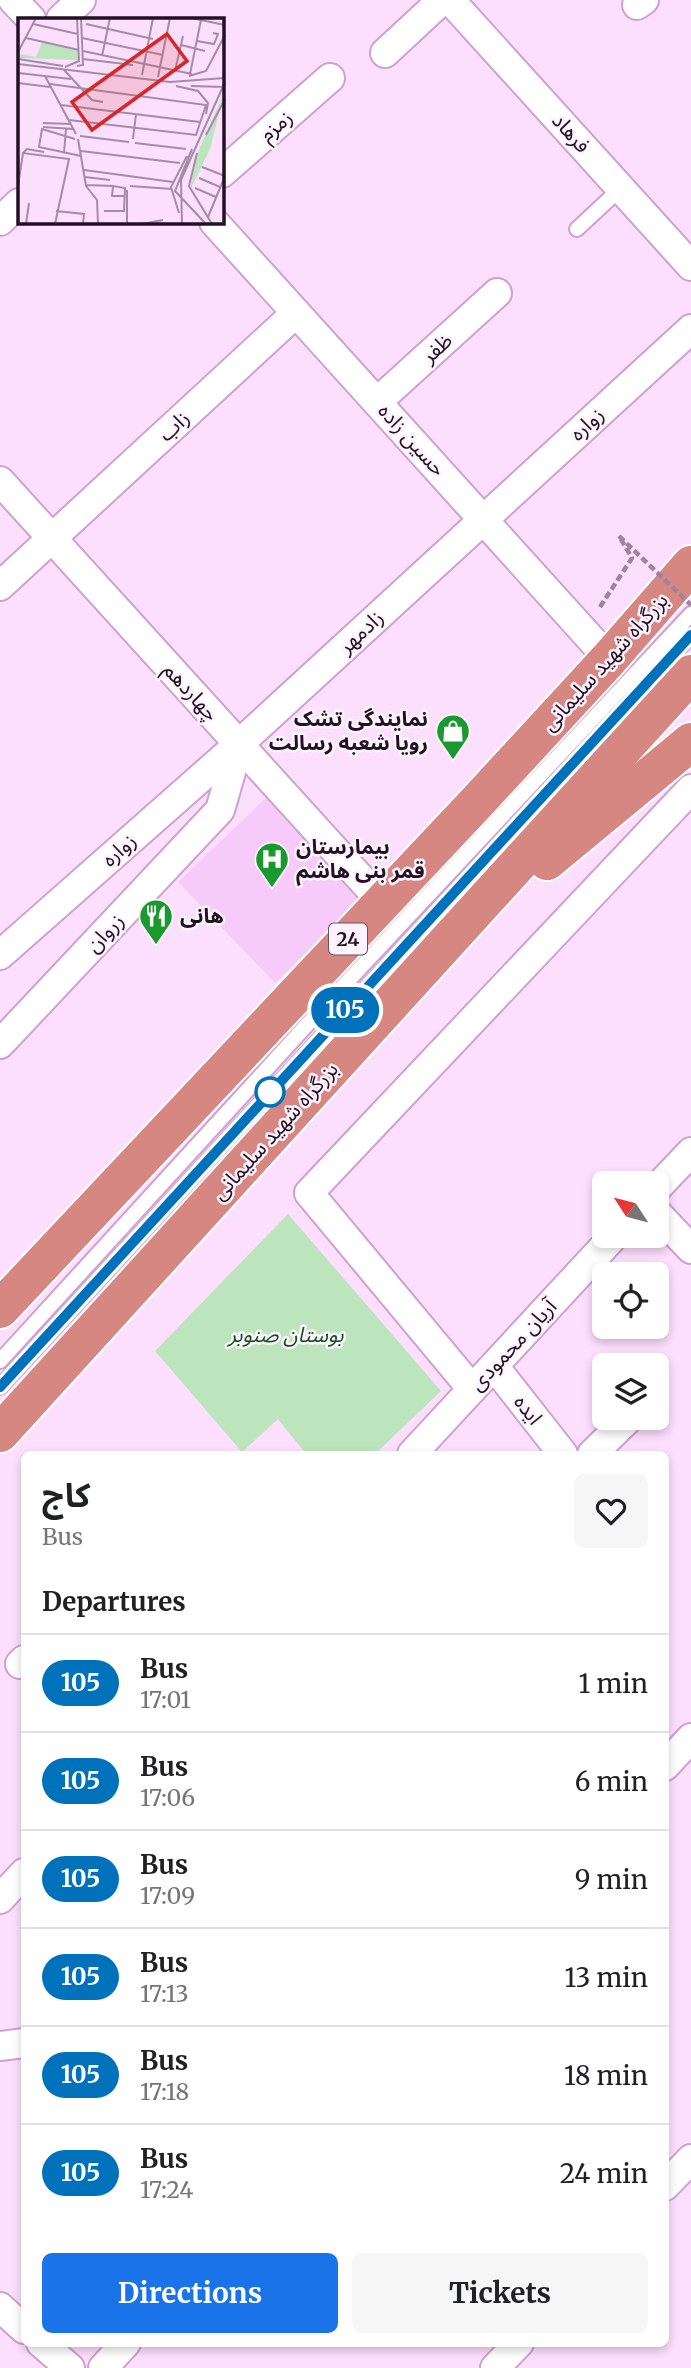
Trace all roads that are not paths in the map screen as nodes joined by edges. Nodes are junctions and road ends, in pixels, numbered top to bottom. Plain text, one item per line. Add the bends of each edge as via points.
1 (13, 0) edge
2 (81, 0) edge
3 (442, 0) edge
4 (450, 0) edge
5 (30, 18) edge
6 (62, 18) edge
7 (385, 53) dead end
8 (330, 78) dead end
9 (224, 171) edge
10 (621, 188) junction
11 (18, 205) edge
12 (0, 221) edge
13 (216, 224) edge
14 (578, 229) dead end
15 (691, 265) edge
16 (497, 293) dead end
17 (296, 313) junction
18 (691, 329) edge
19 (377, 402) junction
20 (0, 481) edge
21 (484, 520) junction
22 (52, 538) junction
23 (691, 565) edge
24 (0, 586) edge
25 (691, 614) edge
26 (691, 635) edge
27 (609, 659) junction
28 (691, 674) edge
29 (691, 742) edge
30 (239, 744) junction
31 (691, 789) edge
32 (383, 903) junction
33 (438, 952) junction
34 (0, 955) edge
35 (0, 1044) edge
36 (691, 1152) edge
37 (669, 1175) edge
38 (669, 1226) edge
39 (603, 1248) edge
40 (691, 1249) edge
41 (0, 1309) edge
42 (0, 1360) edge
43 (494, 1366) junction
44 (0, 1387) edge
45 (472, 1390) junction
46 (617, 1430) edge
47 (0, 1433) edge
48 (415, 1451) edge
49 (561, 1451) edge
50 (595, 1451) edge
51 (691, 1738) edge
52 (669, 1762) edge
53 (21, 1876) edge
54 (0, 1899) edge
55 (21, 2043) edge
56 (0, 2046) edge
57 (691, 2159) edge
58 (669, 2182) edge
59 (0, 2307) edge
60 (21, 2326) edge
61 (45, 2347) edge
62 (122, 2347) edge
63 (515, 2347) edge
64 (69, 2368) edge
65 (103, 2368) edge
66 (495, 2368) edge

1 - 5 street
2 - 6 street
3 - 7 street
4 - 10 street, فرهاد
8 - 9 street, زمزم
10 - 14 lane
10 - 15 street, فرهاد
11 - 12 street
13 - 17 street, حسین زاده
16 - 19 street, ظفر
17 - 19 street, حسین زاده
17 - 22 street, زاب
18 - 21 street, زواره
19 - 21 street, حسین زاده
20 - 22 street, چهاردهم
21 - 27 street, حسین زاده
21 - 30 street, زادمهر
22 - 24 street, زاب
22 - 30 street, چهاردهم
23 - 27 highway, بزرگراه شهید سلیمانی / 24
25 - 42 lane
26 - 44 lane
27 - 32 highway, بزرگراه شهید سلیمانی / 24
28 - 33 highway, بزرگراه شهید سلیمانی
29 - 33 highway
30 - 32 street, چهاردهم
30 - 34 street, زواره
30 - 35 street, زروان via 220,810
31 - 45 street via 309,1193
32 - 41 highway, بزرگراه شهید سلیمانی / 24
33 - 47 highway, بزرگراه شهید سلیمانی
36 - 37 street
38 - 40 street
39 - 43 street, آریان محمودی
43 - 45 street, آریان محمودی
43 - 49 street, ایده
45 - 48 street, آریان محمودی
46 - 50 street
51 - 52 street
53 - 54 street
55 - 56 street
57 - 58 street
59 - 60 street
61 - 64 street
62 - 65 street
63 - 66 street

